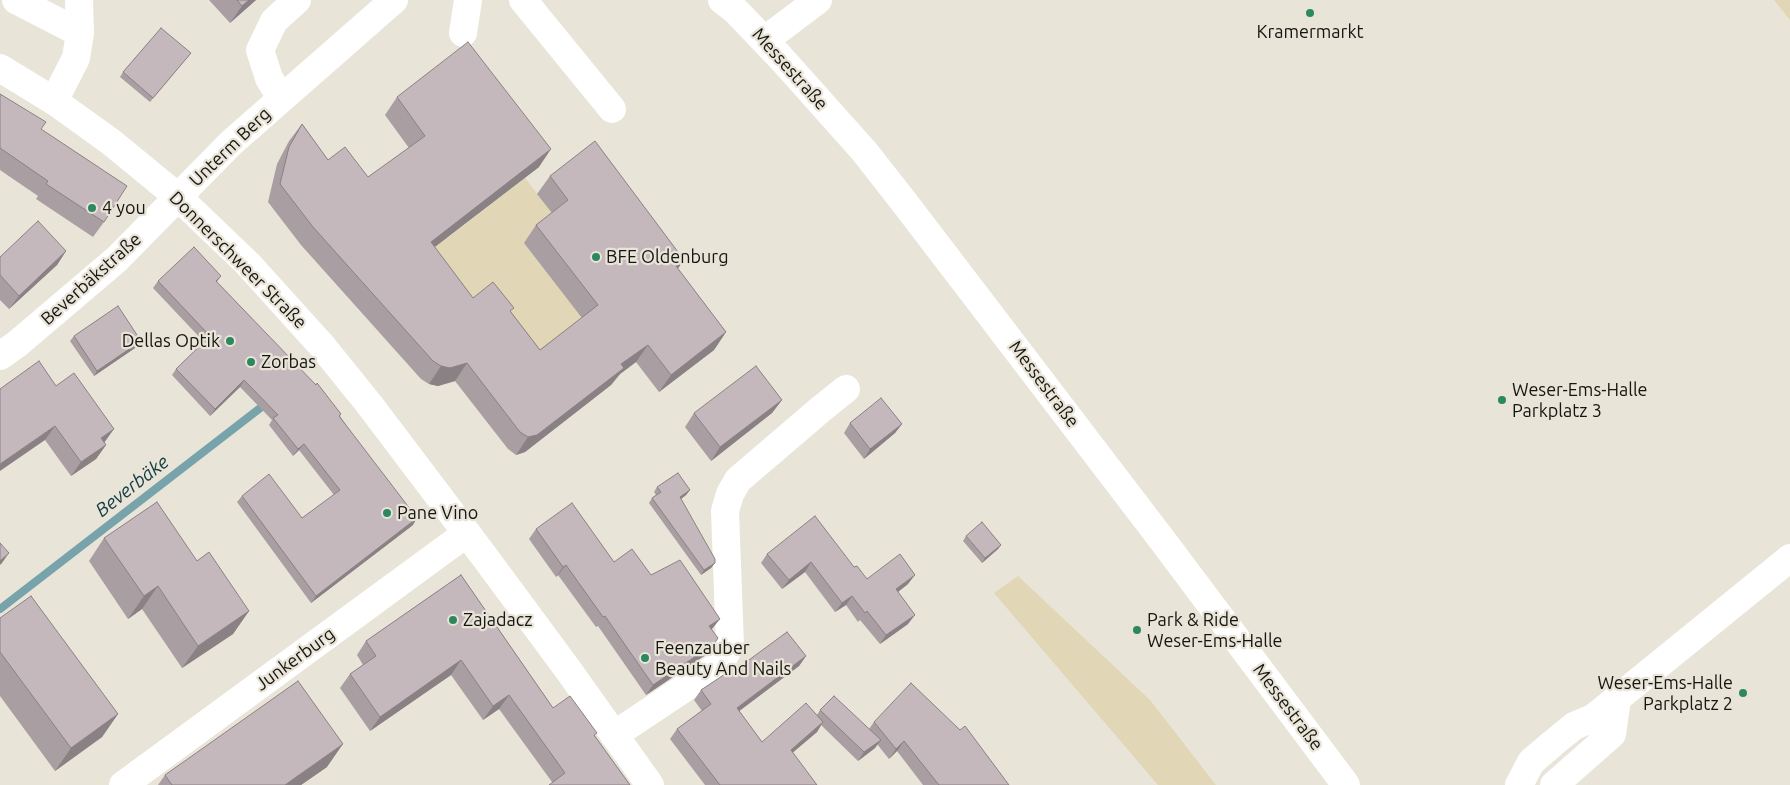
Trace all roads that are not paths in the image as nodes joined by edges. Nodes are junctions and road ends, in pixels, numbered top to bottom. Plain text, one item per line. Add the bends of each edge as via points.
1 (16, 0) edge
2 (79, 0) edge
3 (297, 0) edge
4 (394, 0) edge
5 (468, 0) edge
6 (523, 0) edge
7 (722, 0) edge
8 (818, 0) edge
9 (80, 33) junction
10 (463, 33) dead end
11 (765, 40) junction
12 (0, 68) edge
13 (281, 98) junction
14 (54, 101) junction
15 (612, 109) dead end
16 (178, 197) junction
17 (0, 356) edge
18 (846, 389) dead end
19 (467, 533) junction
20 (1790, 558) edge
21 (1617, 699) junction
22 (1593, 718) junction
23 (614, 735) junction
24 (1563, 778) edge
25 (123, 785) edge
26 (650, 785) edge
27 (1346, 785) edge
28 (1519, 785) edge
29 (1527, 785) edge

1 - 9 street
2 - 9 street
3 - 13 street, Unterm Berg via 274,21 260,50 269,78
4 - 13 street, Unterm Berg
5 - 10 street
6 - 15 street
7 - 11 street, Messestraße
8 - 11 street
9 - 14 street via 76,58
11 - 27 street, Messestraße via 864,151 944,252
12 - 14 street, Donnerschweer Straße
13 - 16 street, Unterm Berg
14 - 16 street, Donnerschweer Straße
16 - 17 street, Beverbäkstraße via 117,259
16 - 19 street, Donnerschweer Straße via 248,264 323,347
18 - 23 street via 738,480 730,494 725,511 730,646 719,665
19 - 23 street, Donnerschweer Straße
19 - 25 street, Junkerburg
20 - 21 street
21 - 22 street
21 - 24 street via 1612,734
22 - 28 street via 1574,726 1531,762
22 - 29 street via 1584,740
23 - 26 street, Donnerschweer Straße

